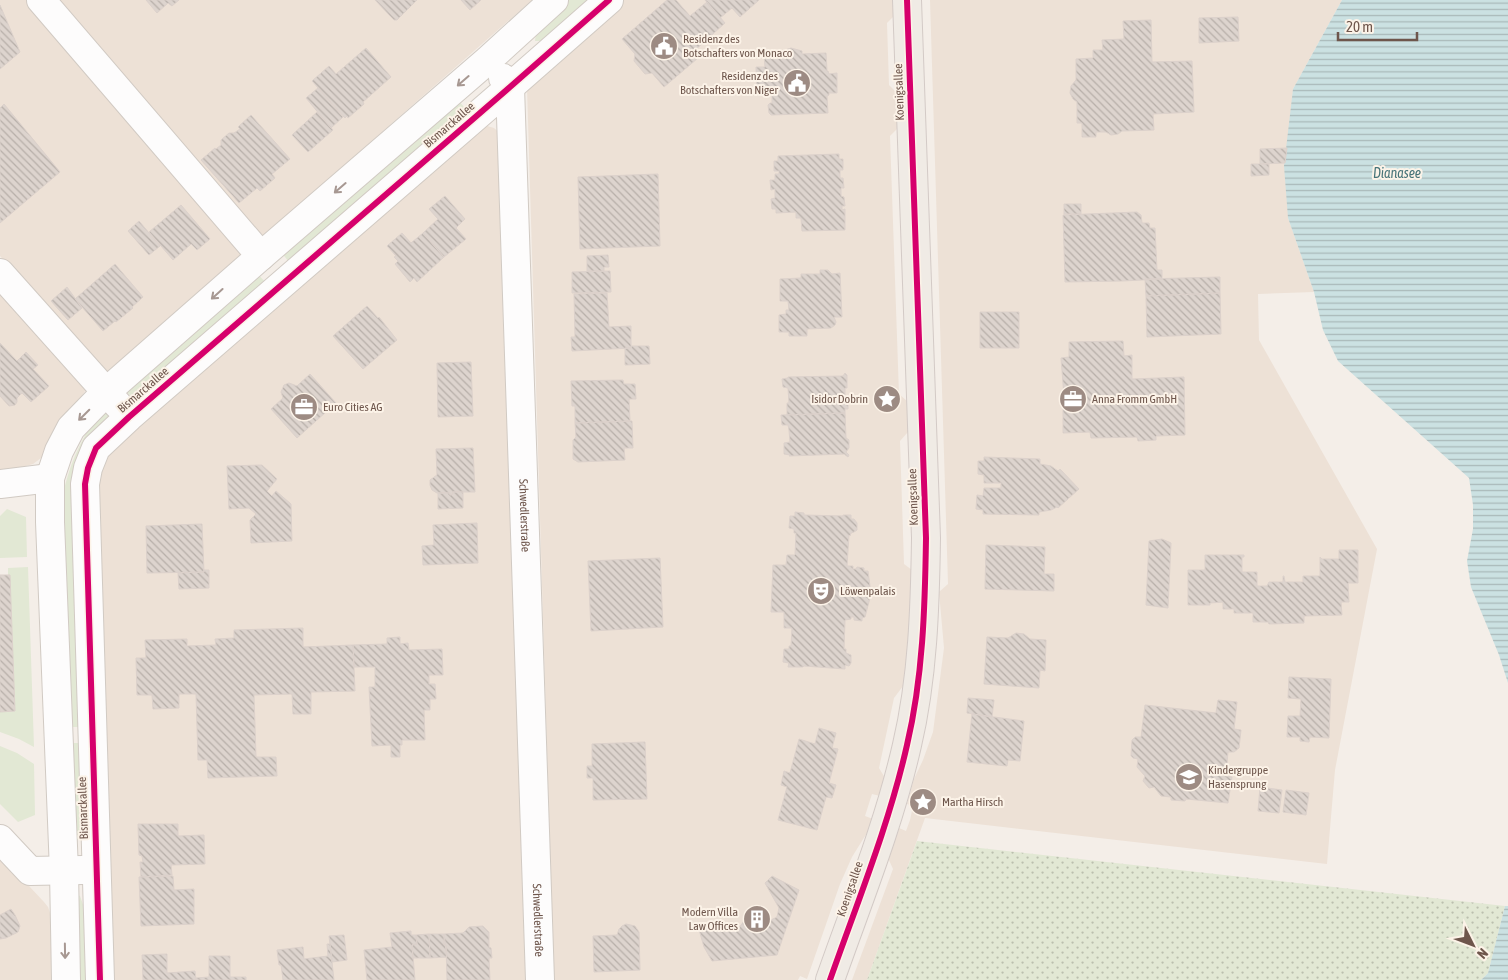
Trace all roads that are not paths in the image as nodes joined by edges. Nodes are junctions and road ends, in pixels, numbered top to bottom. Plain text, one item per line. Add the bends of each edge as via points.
1 (41, 0) edge
2 (554, 0) edge
3 (609, 0) edge
4 (907, 0) edge
5 (488, 60) junction
6 (510, 87) junction
7 (261, 256) junction
8 (0, 272) edge
9 (106, 392) junction
10 (129, 417) junction
11 (50, 478) junction
12 (0, 484) edge
13 (0, 839) edge
14 (97, 870) junction
15 (64, 871) junction
16 (66, 980) edge
17 (100, 980) edge
18 (540, 980) edge
19 (830, 980) edge

1 - 7 street
2 - 5 street, Bismarckallee
3 - 6 street, Bismarckallee
4 - 19 main road, Koenigsallee via 926,538 922,643 908,744 894,797
5 - 6 street
5 -> 7 street, Bismarckallee
6 - 10 street, Bismarckallee
6 - 18 street, Schwedlerstraße
7 -> 9 street, Bismarckallee
8 - 9 street, Bismarckallee
9 - 10 street
9 -> 11 street, Bismarckallee via 71,428
10 - 14 street, Bismarckallee via 96,448 85,484
11 - 12 street
11 - 15 street, Bismarckallee
13 - 15 street via 30,870
14 - 15 street
14 - 17 street, Bismarckallee
15 -> 16 street, Bismarckallee

